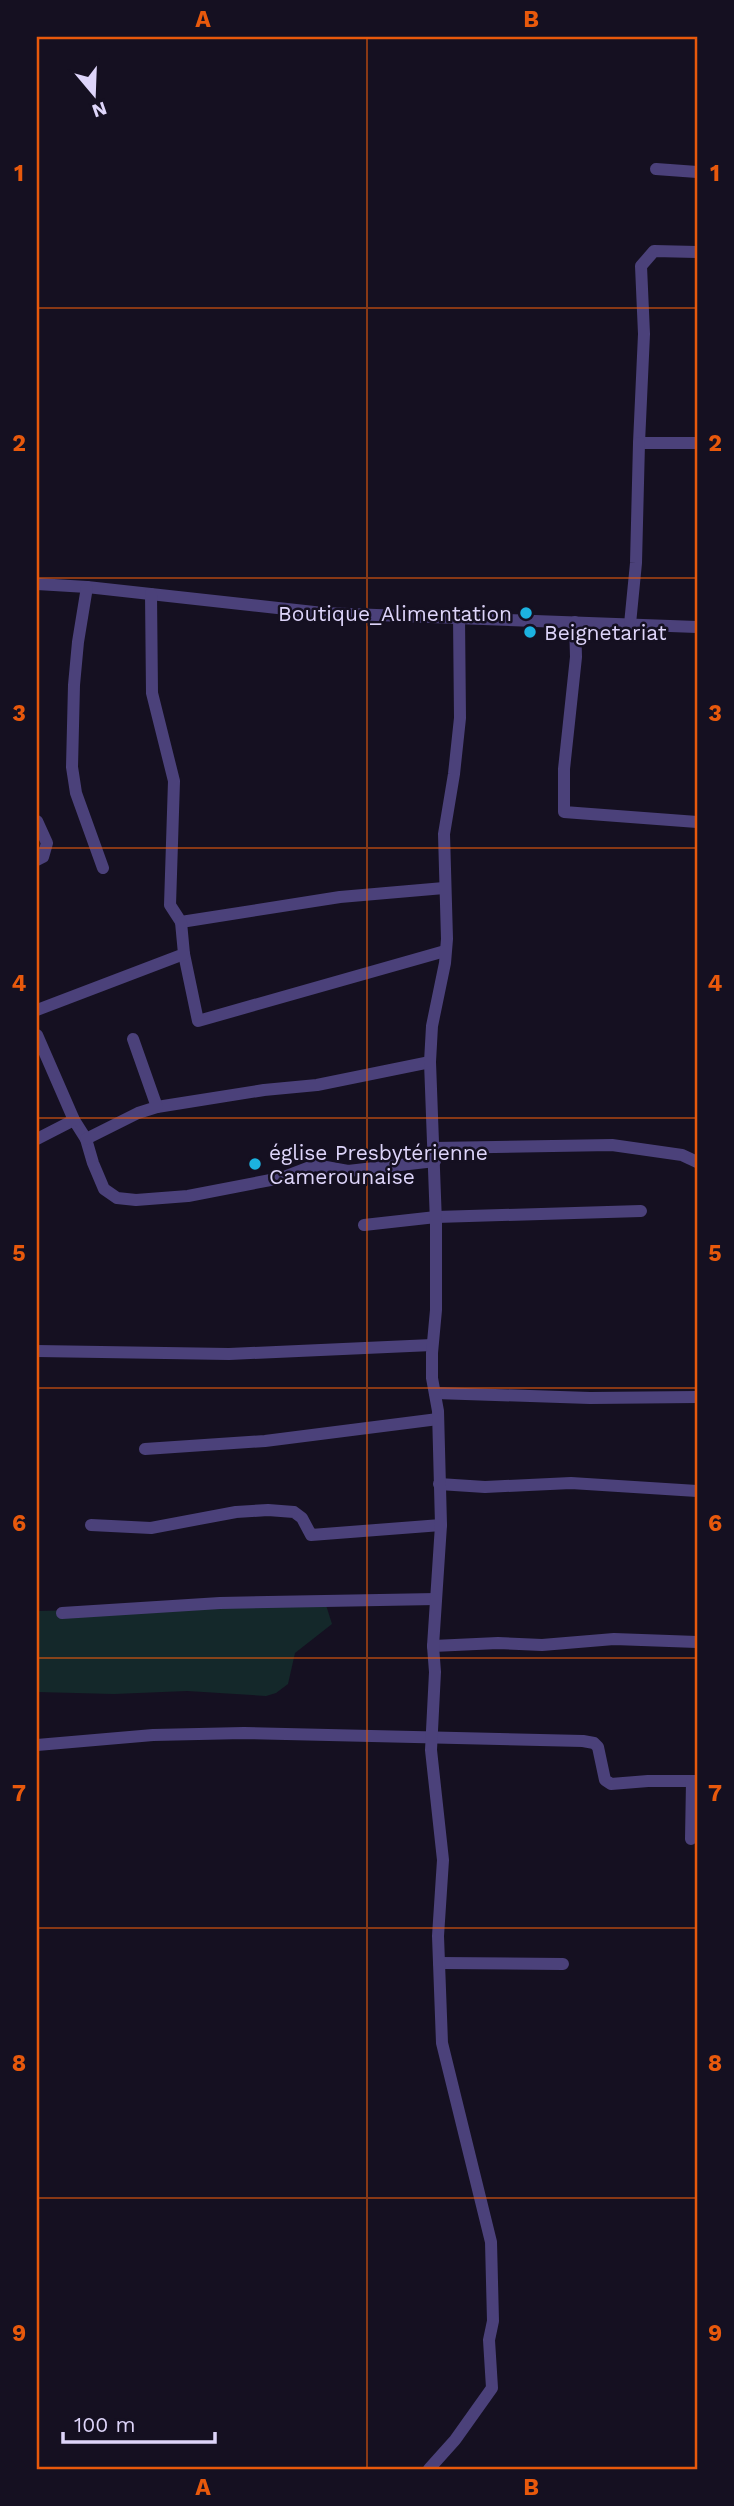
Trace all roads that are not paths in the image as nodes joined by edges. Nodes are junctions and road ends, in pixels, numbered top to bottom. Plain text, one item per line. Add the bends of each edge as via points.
1 (656, 169) dead end
2 (697, 172) edge
3 (697, 252) edge
4 (639, 443) junction
5 (697, 443) edge
6 (37, 584) edge
7 (87, 587) junction
8 (151, 594) junction
9 (459, 617) junction
10 (575, 622) junction
11 (631, 624) junction
12 (697, 627) edge
13 (37, 821) edge
14 (697, 822) edge
15 (37, 860) edge
16 (103, 868) dead end
17 (444, 888) junction
18 (181, 922) junction
19 (445, 951) junction
20 (184, 954) junction
21 (37, 1010) edge
22 (37, 1035) edge
23 (133, 1038) dead end
24 (430, 1062) junction
25 (157, 1107) junction
26 (74, 1120) junction
27 (37, 1139) edge
28 (86, 1139) junction
29 (435, 1155) junction
30 (697, 1162) edge
31 (641, 1211) dead end
32 (436, 1217) junction
33 (364, 1225) dead end
34 (432, 1345) junction
35 (37, 1351) edge
36 (435, 1393) junction
37 (697, 1397) edge
38 (438, 1419) junction
39 (145, 1449) dead end
40 (439, 1484) junction
41 (697, 1492) edge
42 (91, 1525) dead end
43 (441, 1525) junction
44 (436, 1599) junction
45 (62, 1613) dead end
46 (697, 1642) edge
47 (433, 1646) junction
48 (432, 1736) junction
49 (37, 1745) edge
50 (694, 1781) edge
51 (691, 1839) dead end
52 (439, 1963) junction
53 (563, 1964) dead end
54 (429, 2469) edge

1 - 2 street
3 - 4 street via 654,251 641,266 644,334
4 - 5 street
4 - 11 street
6 - 7 street
7 - 8 street
7 - 16 street via 74,685 72,767 76,793
8 - 9 street via 323,613
8 - 18 street via 152,693 174,780 170,905
9 - 10 street
9 - 17 street via 460,718 444,834
10 - 11 street
10 - 14 street via 564,812
11 - 12 street
13 - 15 street via 47,843 43,857
17 - 18 street via 340,897
17 - 19 street via 448,916
18 - 20 street
19 - 20 street via 198,1021
19 - 24 street
20 - 21 street
22 - 26 street
23 - 25 street
24 - 25 street via 317,1085
24 - 29 street
25 - 28 street
26 - 27 street
26 - 28 street
28 - 29 street via 104,1189 117,1198 136,1200 187,1196 281,1178 315,1165 348,1171
29 - 30 street via 612,1145 682,1155
29 - 32 street
31 - 32 street
32 - 33 street
32 - 34 street
34 - 35 street via 229,1354
34 - 36 street
36 - 37 street
36 - 38 street
38 - 39 street via 265,1441
38 - 40 street
40 - 41 street via 571,1483
40 - 43 street
42 - 43 street via 151,1528 268,1510 294,1512 311,1535
43 - 44 street
44 - 45 street via 220,1603
44 - 47 street
46 - 47 street via 614,1639 542,1646
47 - 48 street
48 - 49 street via 152,1735
48 - 50 street via 583,1741 598,1747 605,1780 611,1784
48 - 52 street via 443,1860
50 - 51 street
52 - 53 street
52 - 54 street via 442,2043 491,2242 492,2388

